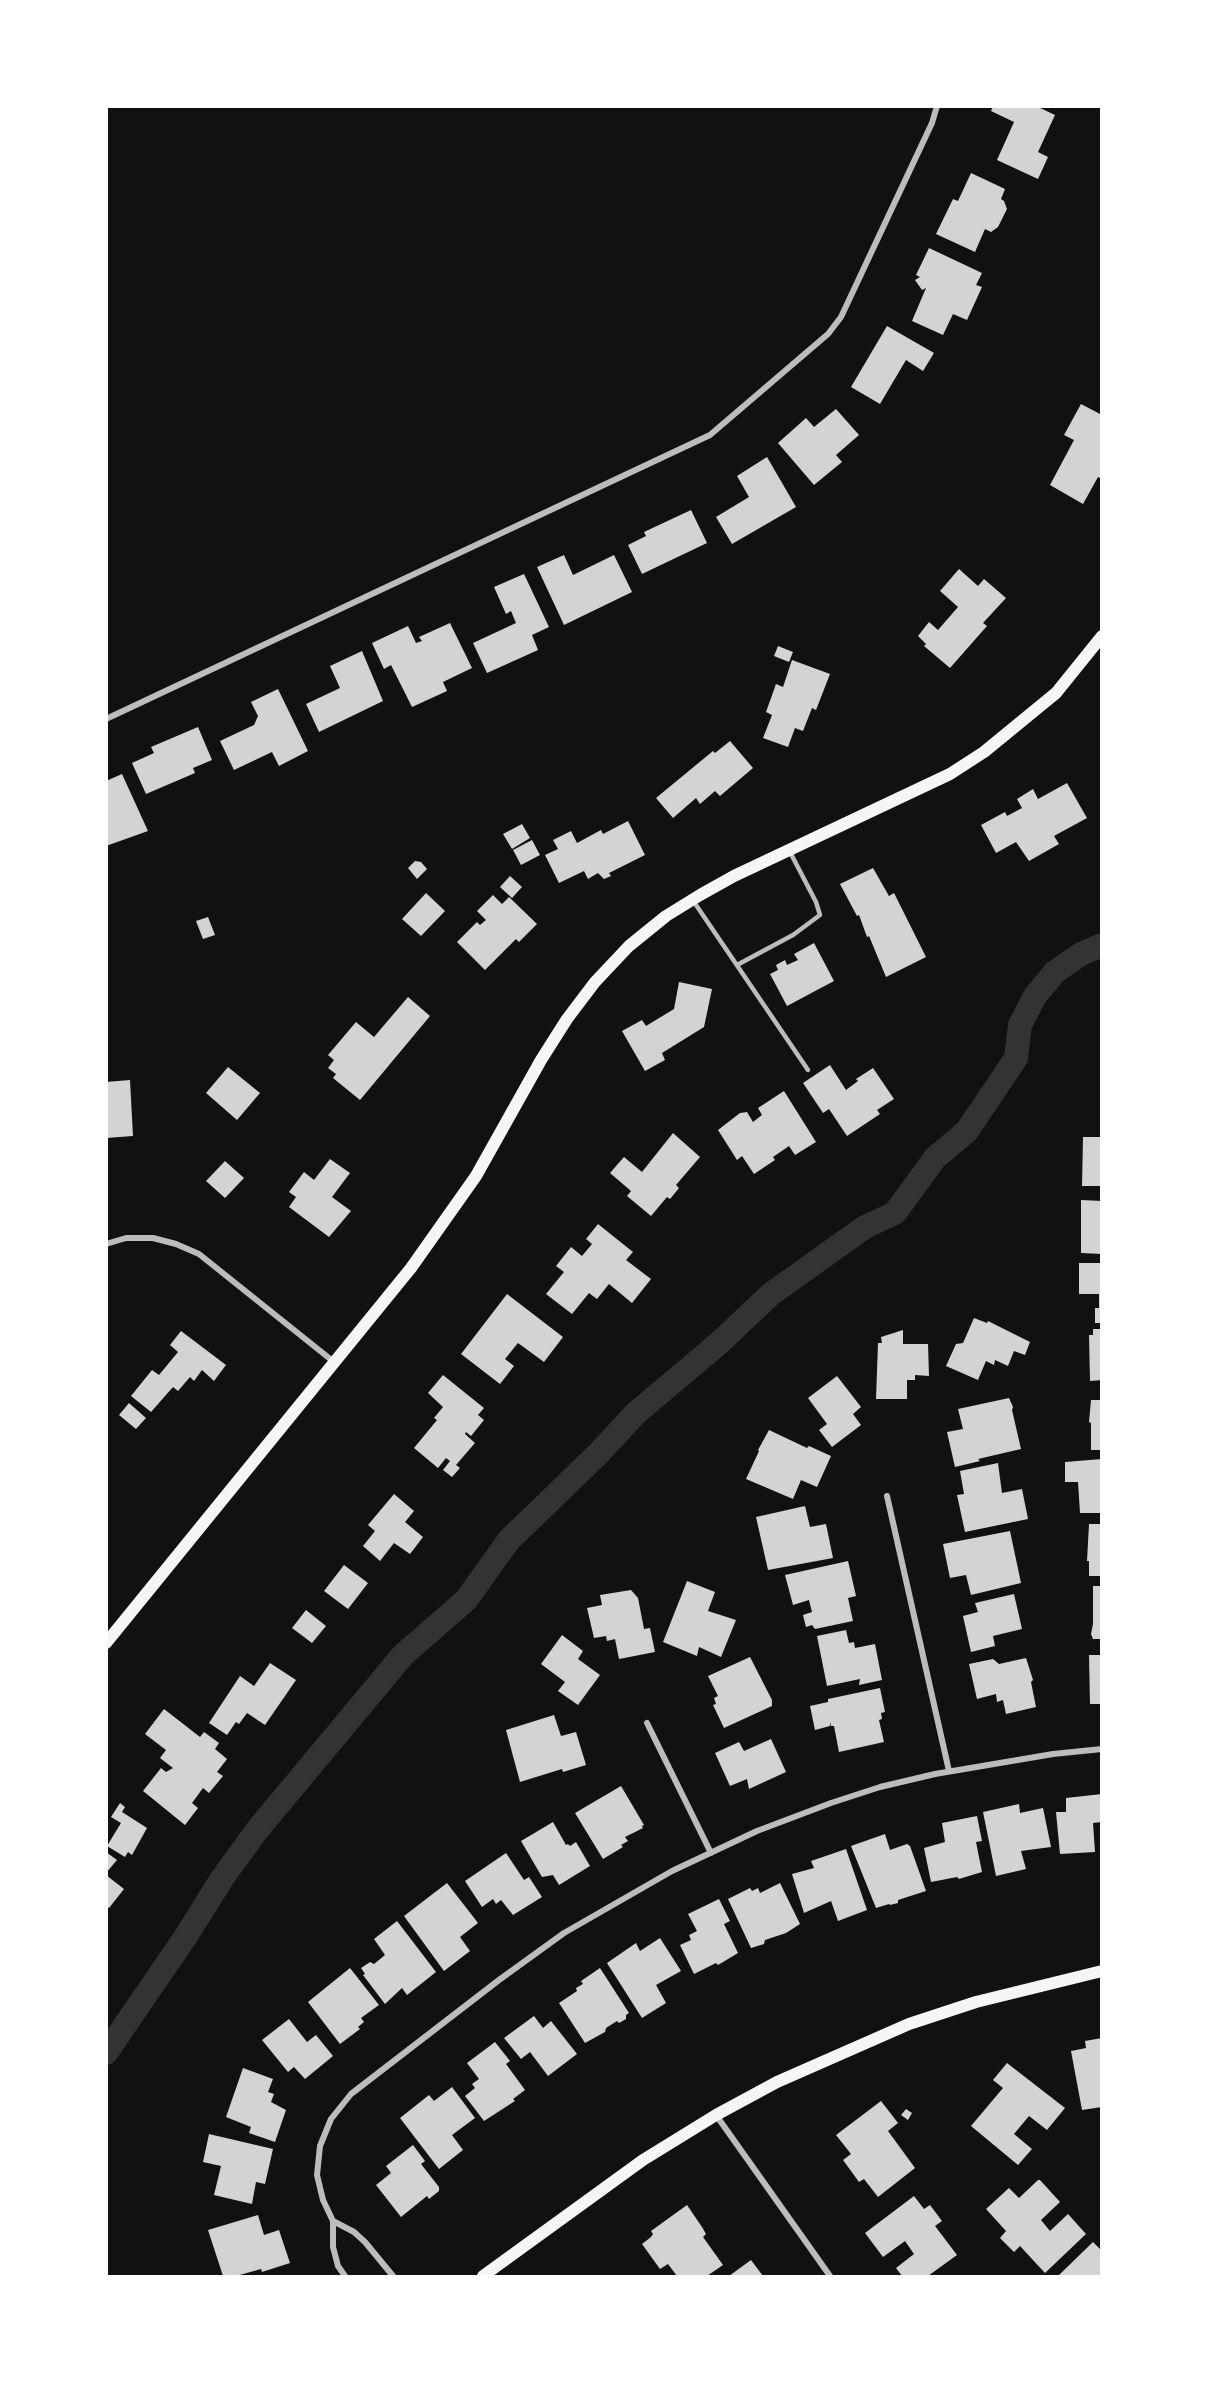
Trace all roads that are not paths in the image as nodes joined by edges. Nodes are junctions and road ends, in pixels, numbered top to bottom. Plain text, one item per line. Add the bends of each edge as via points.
1 (938, 106) edge
2 (1101, 636) edge
3 (106, 719) edge
4 (789, 850) junction
5 (692, 900) junction
6 (737, 965) junction
7 (808, 1070) dead end
8 (106, 1244) edge
9 (334, 1362) junction
10 (887, 1496) dead end
11 (106, 1643) edge
12 (647, 1723) dead end
13 (1101, 1749) edge
14 (949, 1771) junction
15 (711, 1853) junction
16 (1101, 1971) edge
17 (716, 2115) junction
18 (333, 2221) junction
19 (345, 2277) edge
20 (393, 2277) edge
21 (483, 2277) edge
22 (830, 2277) edge

1 - 3 street via 841,317 828,334 710,435
2 - 4 main road via 1056,693 984,752 950,774
4 - 5 main road
4 - 6 lane via 820,915 793,935
5 - 6 lane
5 - 9 main road via 629,946 595,982 541,1060 493,1149 447,1220
6 - 7 lane
8 - 9 street via 126,1238 153,1238 199,1254
9 - 11 main road
10 - 14 street
12 - 15 street
13 - 14 street
14 - 15 street via 831,1803
15 - 18 street via 564,1933 351,2094 331,2119 320,2146 317,2175
16 - 17 main road via 976,2002 909,2024 777,2082
17 - 21 main road via 644,2160
17 - 22 street
18 - 19 street via 333,2247
18 - 20 street via 365,2242

